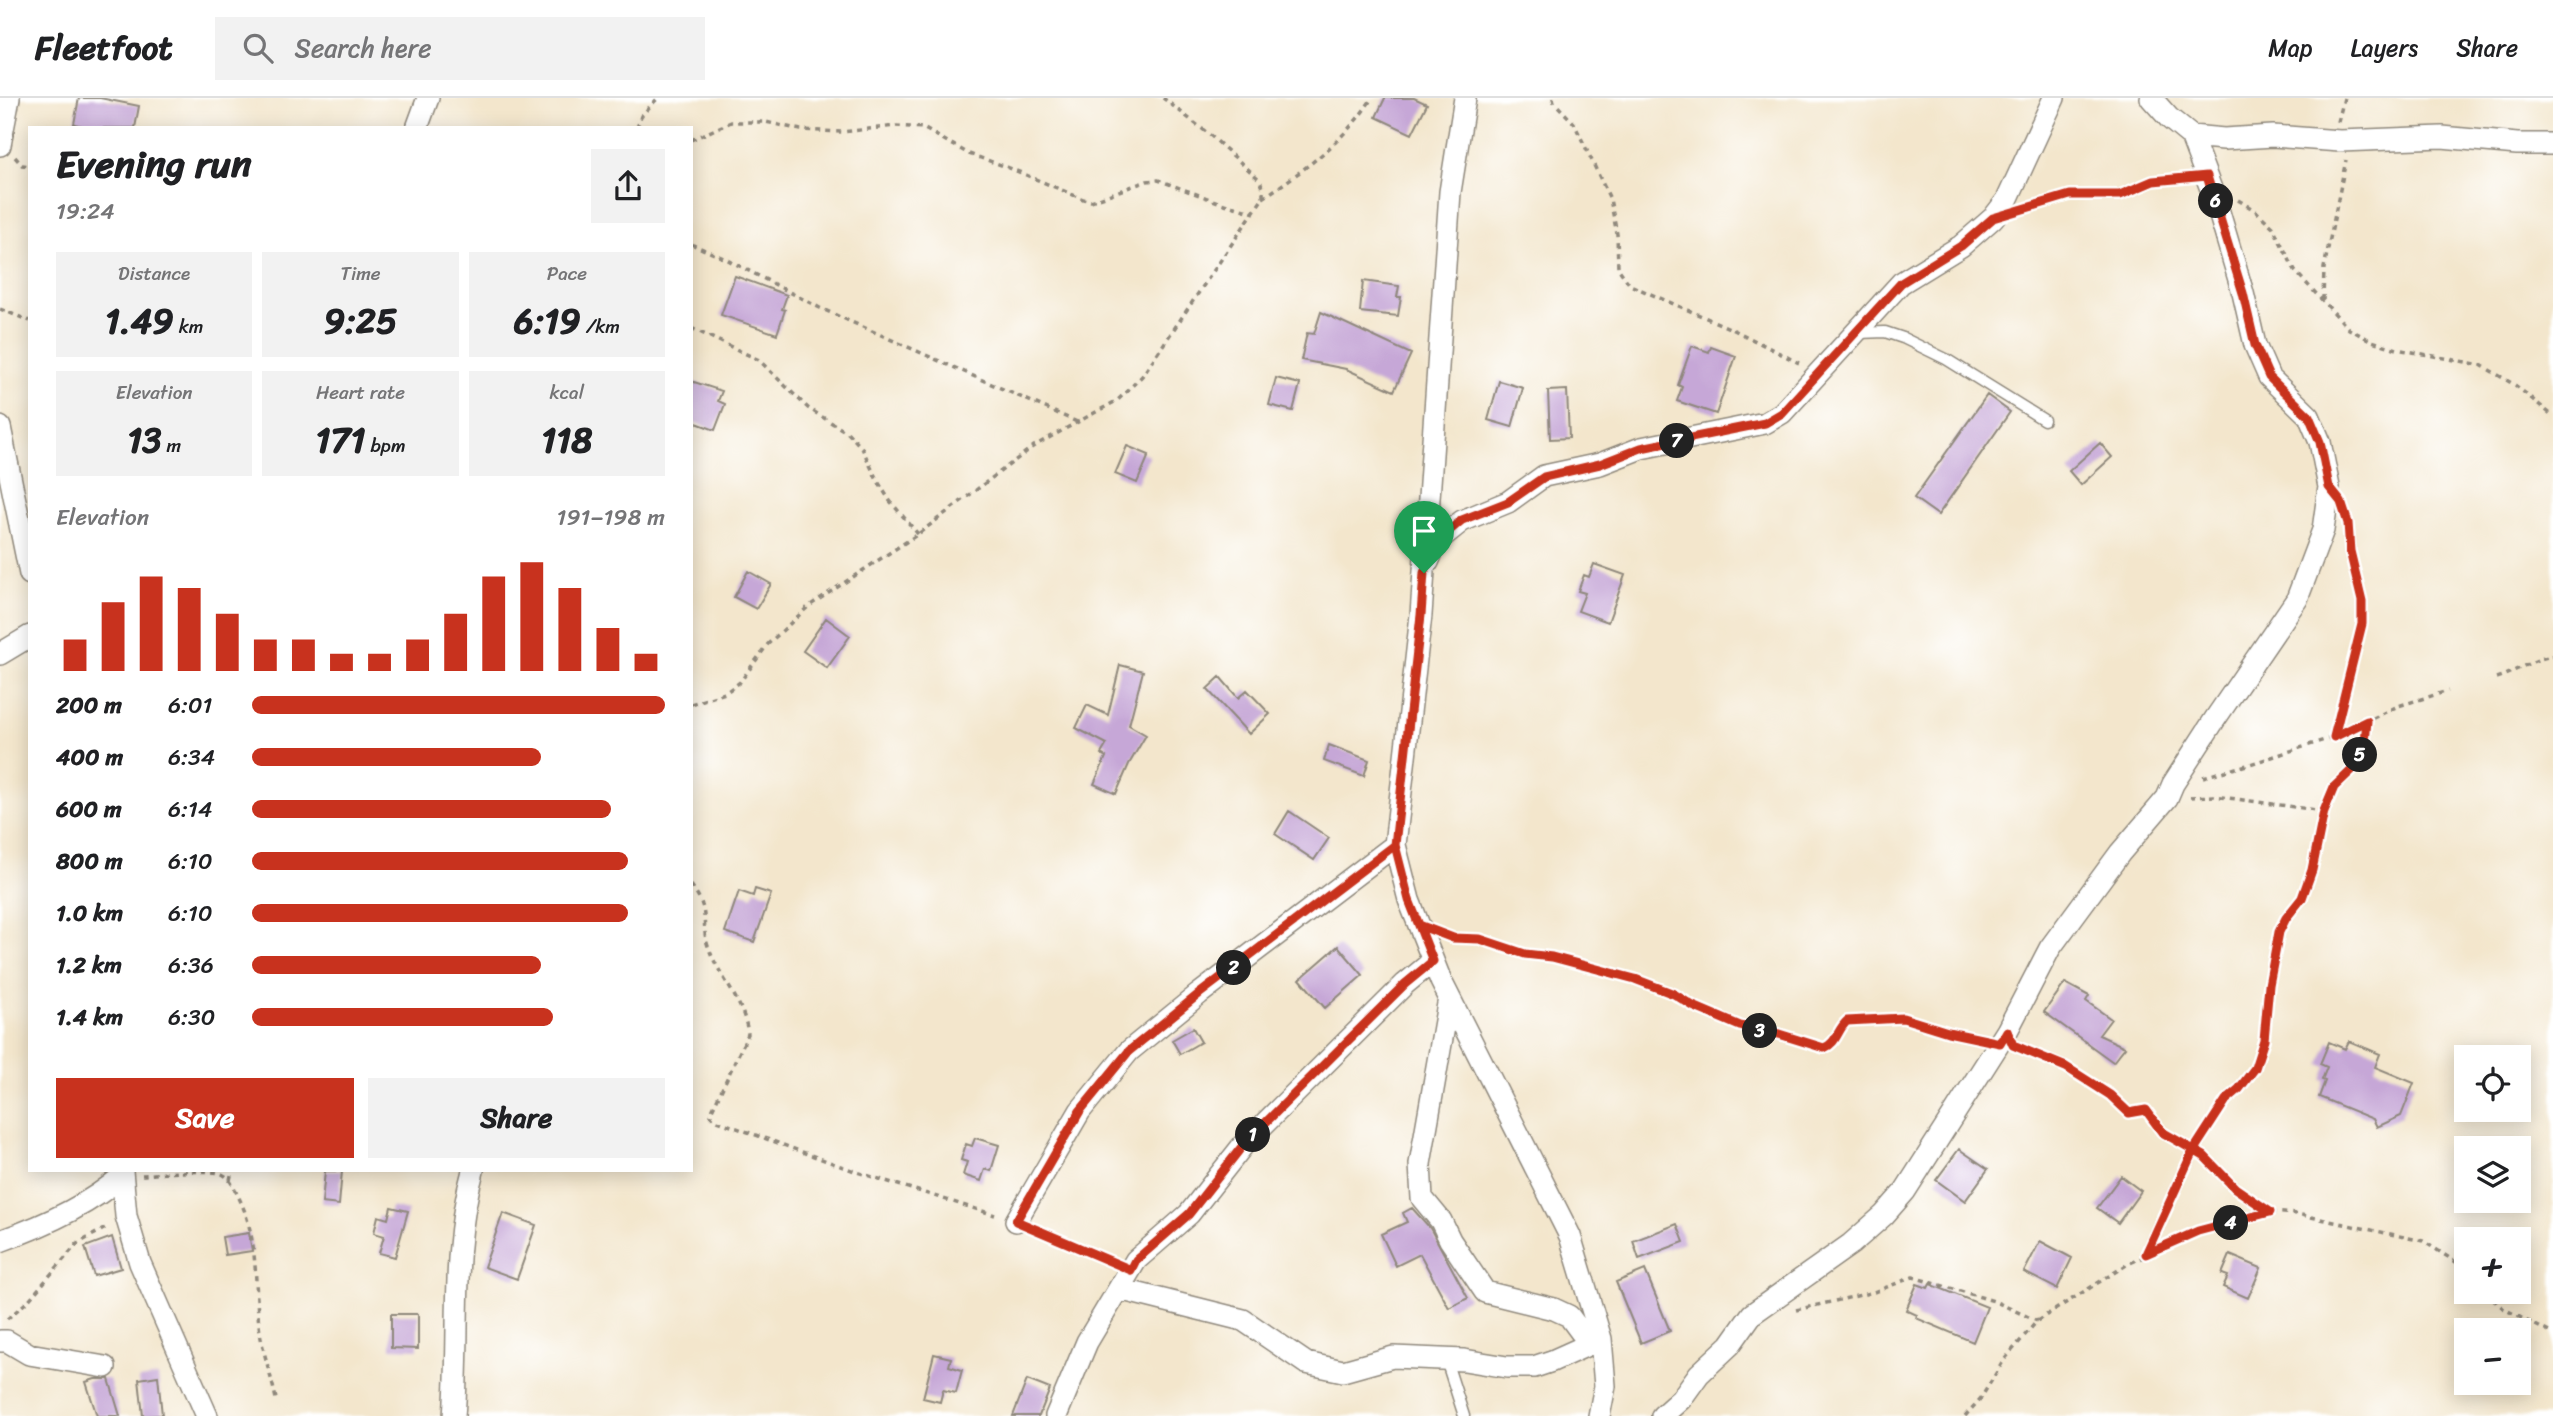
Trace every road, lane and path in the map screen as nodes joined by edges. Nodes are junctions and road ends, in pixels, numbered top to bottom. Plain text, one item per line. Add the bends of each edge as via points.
1 (9, 98) edge
2 (428, 98) edge
3 (658, 98) edge
4 (1163, 98) edge
5 (1372, 98) edge
6 (1553, 98) edge
7 (2054, 98) edge
8 (2151, 98) edge
9 (1463, 101) edge
10 (418, 126) edge
11 (638, 126) edge
12 (2191, 136) junction
13 (693, 139) edge
14 (2340, 141) junction
15 (2553, 144) edge
16 (0, 145) edge
17 (2207, 176) junction
18 (1263, 198) junction
19 (1255, 213) junction
20 (1993, 218) junction
21 (693, 245) edge
22 (2323, 302) junction
23 (0, 309) edge
24 (28, 320) edge
25 (693, 329) edge
26 (1856, 333) junction
27 (1819, 373) junction
28 (2553, 416) edge
29 (2044, 420) dead end
30 (1078, 422) junction
31 (0, 427) edge
32 (2329, 487) junction
33 (918, 534) junction
34 (28, 564) edge
35 (1424, 573) junction
36 (28, 637) edge
37 (0, 654) edge
38 (2553, 656) edge
39 (2496, 678) dead end
40 (2448, 691) dead end
41 (693, 703) edge
42 (2367, 721) junction
43 (2334, 737) junction
44 (2170, 791) junction
45 (2324, 811) junction
46 (1395, 845) junction
47 (693, 889) edge
48 (1419, 925) junction
49 (1433, 961) junction
50 (1449, 998) junction
51 (2003, 1037) junction
52 (2193, 1151) junction
53 (232, 1172) edge
54 (473, 1172) edge
55 (122, 1173) edge
56 (230, 1180) junction
57 (2270, 1212) junction
58 (126, 1216) junction
59 (1016, 1221) junction
60 (0, 1241) edge
61 (2146, 1254) junction
62 (2454, 1261) edge
63 (1131, 1270) junction
64 (1119, 1289) junction
65 (2499, 1304) edge
66 (1794, 1311) dead end
67 (2037, 1321) junction
68 (0, 1326) edge
69 (2553, 1334) edge
70 (0, 1341) edge
71 (1595, 1341) junction
72 (1446, 1360) junction
73 (105, 1367) dead end
74 (276, 1399) dead end
75 (208, 1416) edge
76 (454, 1416) edge
77 (1056, 1416) edge
78 (1464, 1416) edge
79 (1599, 1416) edge
80 (1662, 1416) edge
81 (1965, 1416) edge

1 - 16 street
2 - 10 street
3 - 11 path
4 - 18 path via 1259,179
5 - 18 path via 1346,132 1309,166
6 - 27 path via 1574,123 1605,187 1617,233 1618,268 1630,285
7 - 20 street via 2007,200
8 - 12 street
9 - 35 street via 1450,191
12 - 14 street via 2273,135
12 - 17 street
13 - 19 path via 731,122 842,132 896,125 923,128 969,154 1083,199 1091,201 1158,180
14 - 15 street via 2442,137
14 - 22 path via 2346,171 2325,260
17 - 20 path via 2153,181 2120,195 2070,195
17 - 22 path via 2224,184 2273,227 2295,271
17 - 32 street via 2255,345 2269,377 2309,416 2320,442
18 - 19 path
19 - 30 path via 1142,376 1118,400
20 - 26 street via 1961,246 1901,283
21 - 30 path via 820,308
22 - 28 path via 2349,329 2372,341 2481,365
23 - 24 path
25 - 33 path via 759,360 808,408 848,433 862,448 890,501
26 - 27 street
26 - 29 lane via 1885,332 1903,338
27 - 35 street via 1782,413 1765,423 1641,448 1600,464 1544,477 1508,502 1462,520 1437,541
30 - 33 path via 1034,446
31 - 34 street
32 - 43 path via 2341,502 2348,523 2362,613
32 - 44 street via 2323,530 2297,599
33 - 41 path via 808,607 768,644 740,682
35 - 46 street
36 - 37 street
38 - 39 path
40 - 42 path
42 - 43 path
42 - 45 path via 2365,742 2354,768 2334,787
43 - 44 path
44 - 45 path
44 - 51 street via 2050,948
45 - 52 path via 2302,898 2279,932 2264,1040 2255,1068 2226,1100
46 - 48 street
46 - 59 street via 1129,1051 1080,1111
47 - 59 path via 702,906 706,941 718,970 742,1006 748,1034 711,1116 857,1171
48 - 49 street
48 - 51 path via 1453,938 1480,939 1635,979 1740,1026 1813,1046 1830,1046 1847,1021 1903,1018 1948,1032
49 - 50 street
49 - 63 street via 1244,1144 1189,1214 1136,1260
50 - 71 street via 1570,1236
50 - 71 street via 1420,1164 1422,1198 1485,1292 1554,1308
51 - 52 path via 2066,1067 2129,1113 2146,1110 2162,1132
51 - 80 street via 1905,1191 1884,1216 1752,1314 1730,1345
52 - 57 path
52 - 61 path
53 - 56 path
54 - 76 street via 456,1284
55 - 56 path via 208,1172 221,1173
55 - 58 street
55 - 60 street via 106,1190 37,1228
56 - 74 path via 251,1228 259,1326
57 - 61 path via 2198,1231
57 - 62 path via 2326,1219 2423,1241
58 - 68 path via 77,1244
58 - 75 street via 140,1263
59 - 63 path
61 - 67 path
63 - 64 street
64 - 72 street via 1243,1320 1306,1363 1343,1371 1393,1357
64 - 77 street via 1087,1342
65 - 69 path
66 - 67 path via 1874,1292 1913,1277 1994,1301
67 - 81 path
70 - 73 street via 29,1354
71 - 72 street via 1534,1367
71 - 79 street via 1605,1386
72 - 78 lane

